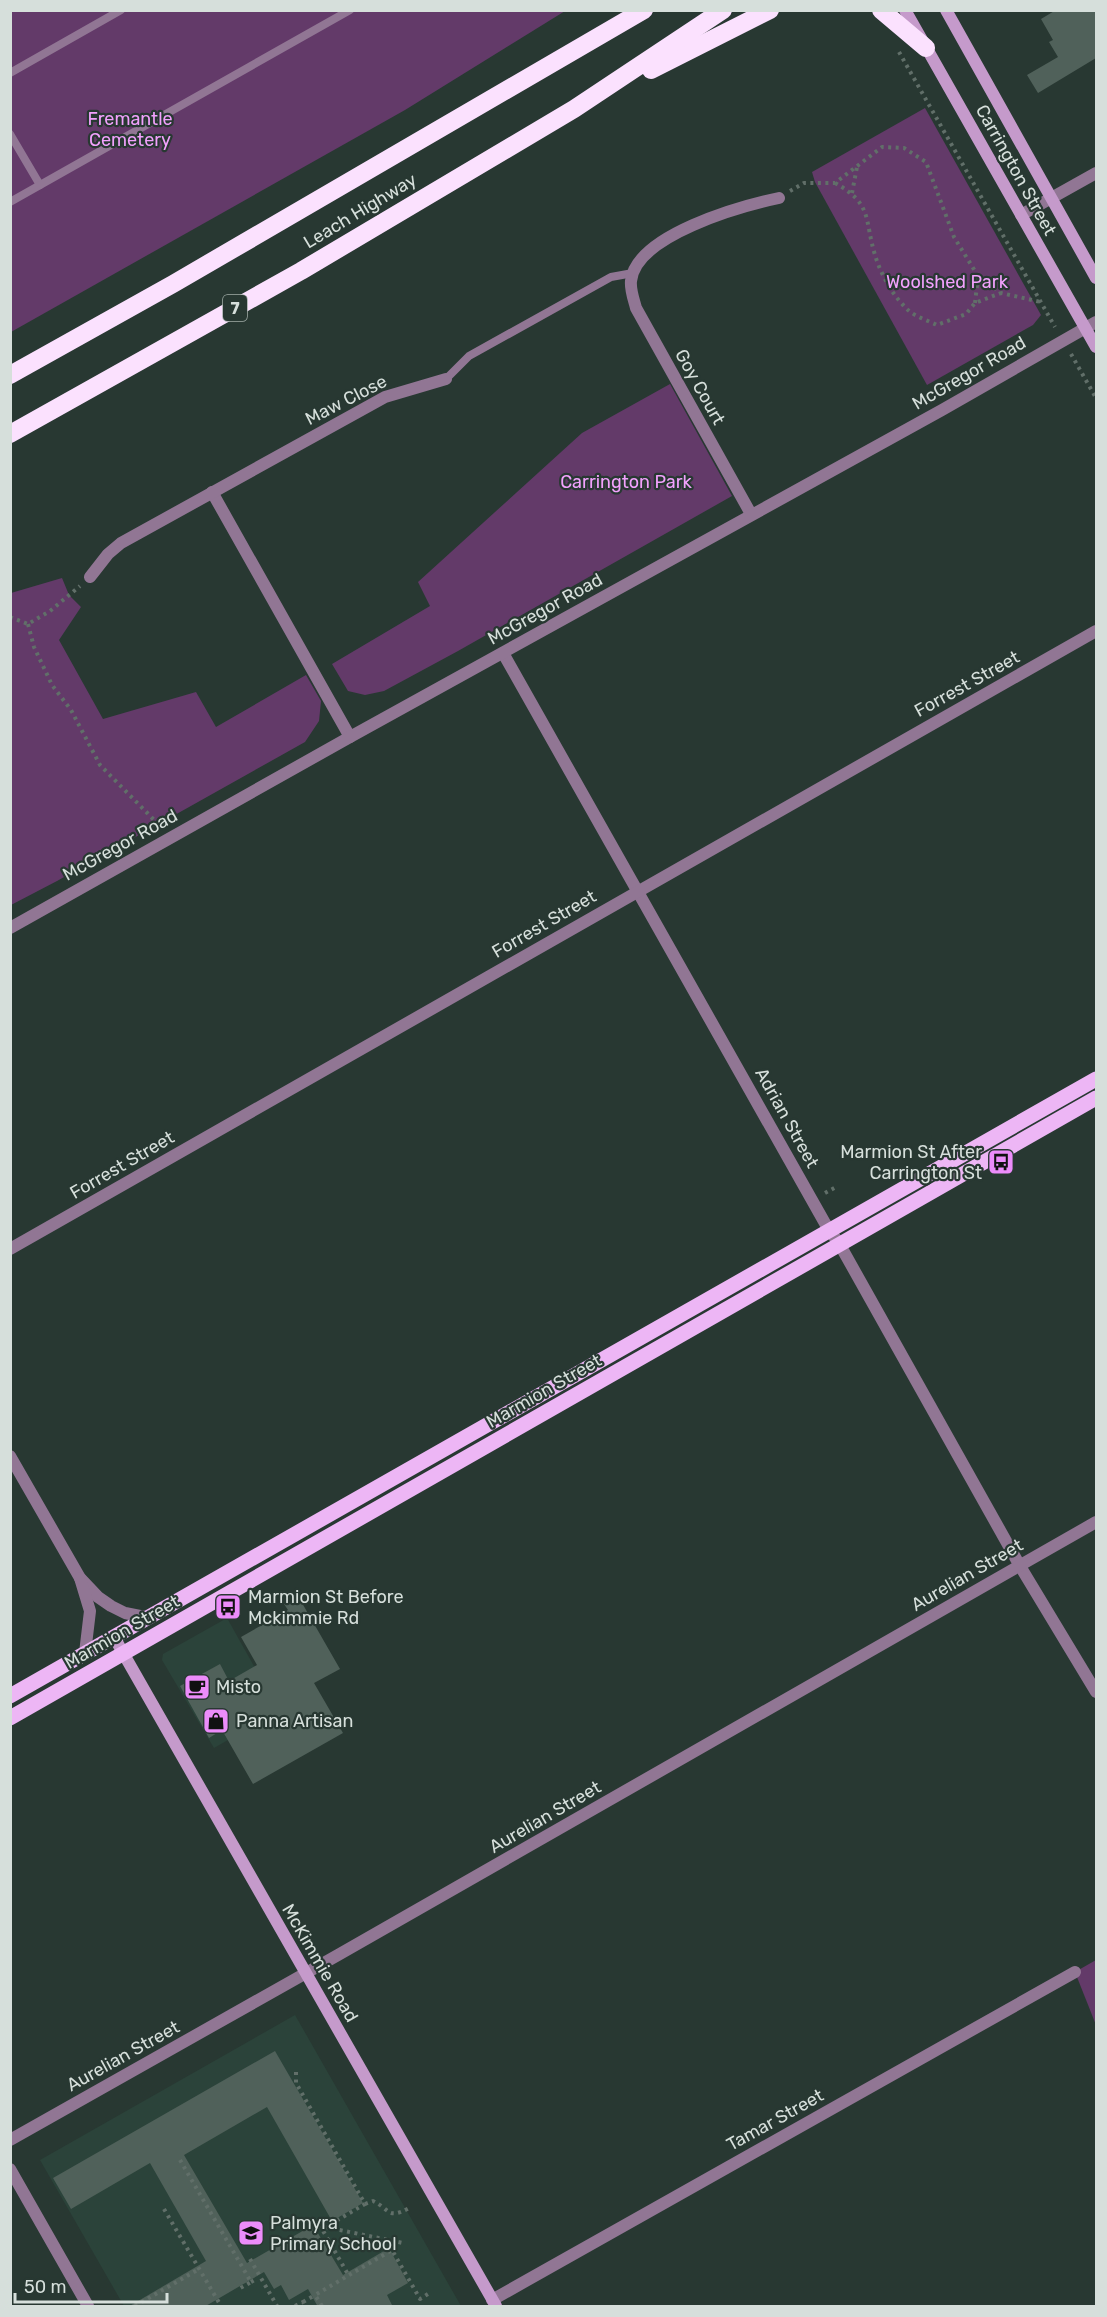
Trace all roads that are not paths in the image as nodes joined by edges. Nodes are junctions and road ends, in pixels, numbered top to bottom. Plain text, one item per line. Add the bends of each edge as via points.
1 (121, 10) edge
2 (350, 10) edge
3 (630, 10) edge
4 (644, 10) edge
5 (723, 10) edge
6 (771, 10) edge
7 (881, 10) edge
8 (905, 10) edge
9 (946, 10) edge
10 (591, 42) junction
11 (926, 48) junction
12 (10, 73) edge
13 (574, 109) junction
14 (10, 134) edge
15 (1096, 173) edge
16 (40, 185) junction
17 (779, 198) road end
18 (1052, 198) junction
19 (10, 202) edge
20 (1021, 215) junction
21 (633, 273) junction
22 (1096, 278) edge
23 (1096, 322) edge
24 (1085, 328) junction
25 (1096, 347) edge
26 (10, 375) edge
27 (446, 379) joint
28 (10, 434) edge
29 (212, 492) junction
30 (751, 514) junction
31 (90, 577) road end
32 (1096, 631) edge
33 (503, 653) junction
34 (350, 737) junction
35 (638, 891) junction
36 (10, 928) edge
37 (1096, 1079) edge
38 (1096, 1098) edge
39 (830, 1229) junction
40 (840, 1245) junction
41 (10, 1249) edge
42 (10, 1456) edge
43 (1096, 1522) edge
44 (1020, 1566) junction
45 (80, 1578) junction
46 (150, 1618) junction
47 (114, 1637) junction
48 (85, 1653) junction
49 (123, 1653) junction
50 (1096, 1692) edge
51 (10, 1696) edge
52 (10, 1718) edge
53 (1075, 1972) dead end
54 (305, 1973) junction
55 (10, 2140) edge
56 (10, 2169) edge
57 (494, 2303) edge
58 (88, 2307) edge

1 - 12 lane
2 - 16 lane
3 - 10 highway
4 - 10 highway, Leach Highway
5 - 13 highway, Leach Highway / 7
6 - 13 highway
7 - 11 highway
8 - 11 main road, Carrington Street
9 - 18 main road, Carrington Street
10 - 26 highway, Leach Highway
11 - 20 main road, Carrington Street
13 - 28 highway, Leach Highway / 7 via 301,271
14 - 16 lane
15 - 18 street
16 - 19 lane
17 - 21 street via 746,205 665,239 644,255
18 - 20 street
18 - 22 main road, Carrington Street
20 - 24 main road, Carrington Street
21 - 27 lane, Maw Close via 611,277 469,356
21 - 30 street, Goy Court via 630,282 636,308
23 - 24 street, McGregor Road
24 - 25 main road, Carrington Street
24 - 30 street, McGregor Road
27 - 29 street, Maw Close via 386,397
29 - 31 street, Maw Close via 121,543
29 - 34 street
30 - 33 street, McGregor Road
32 - 35 street, Forrest Street
33 - 34 street, McGregor Road
33 - 35 street, Adrian Street
34 - 36 street, McGregor Road
35 - 39 street, Adrian Street
35 - 41 street, Forrest Street
37 - 39 main road, Marmion Street
38 - 40 main road, Marmion Street
39 - 40 street, Adrian Street
39 - 46 main road, Marmion Street
40 - 44 street, Adrian Street
40 - 49 main road, Marmion Street
42 - 45 street
43 - 44 street, Aurelian Street
44 - 50 street, Adrian Street
44 - 54 street, Aurelian Street
45 - 46 street via 111,1606
45 - 48 street via 90,1611
46 - 47 main road, Marmion Street
47 - 48 main road, Marmion Street
47 - 49 main road, McKimmie Road
48 - 51 main road, Marmion Street
49 - 52 main road, Marmion Street
49 - 54 main road, McKimmie Road
53 - 57 street, Tamar Street
54 - 55 street, Aurelian Street
54 - 57 main road, McKimmie Road
56 - 58 street

